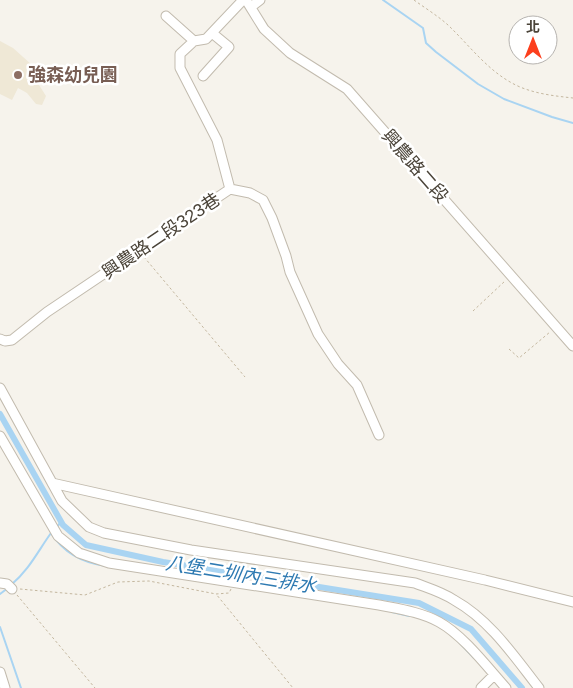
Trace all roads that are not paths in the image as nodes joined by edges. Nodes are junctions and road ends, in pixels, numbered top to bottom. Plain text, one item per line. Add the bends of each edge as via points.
1 (260, 0) edge
2 (247, 2) edge
3 (166, 16) dead end
4 (212, 33) junction
5 (194, 42) junction
6 (203, 76) dead end
7 (230, 189) junction
8 (0, 339) edge
9 (573, 346) edge
10 (0, 388) edge
11 (378, 435) dead end
12 (0, 436) edge
13 (52, 483) junction
14 (573, 602) edge
15 (0, 672) edge
16 (494, 675) junction
17 (5, 688) edge
18 (481, 688) edge
19 (506, 688) edge
20 (539, 688) edge

1 - 2 street, 興農路二段323巷
2 - 4 street, 興農路二段323巷
2 - 9 street, 興農路二段 via 264,29 290,53 347,89
3 - 5 street
4 - 5 street, 興農路二段323巷 via 206,39
4 - 6 street via 229,47
5 - 7 street, 興農路二段323巷 via 180,54 180,68 217,140
7 - 8 street, 興農路二段323巷 via 47,312 12,340
7 - 11 street via 250,193 263,200 318,334 357,385
10 - 13 street
12 - 16 street via 58,536 79,553 109,563 418,613 440,622
13 - 14 street
13 - 20 street via 75,515 104,534 415,583 438,591 473,613 498,636
15 - 17 street
16 - 18 street
16 - 19 street

